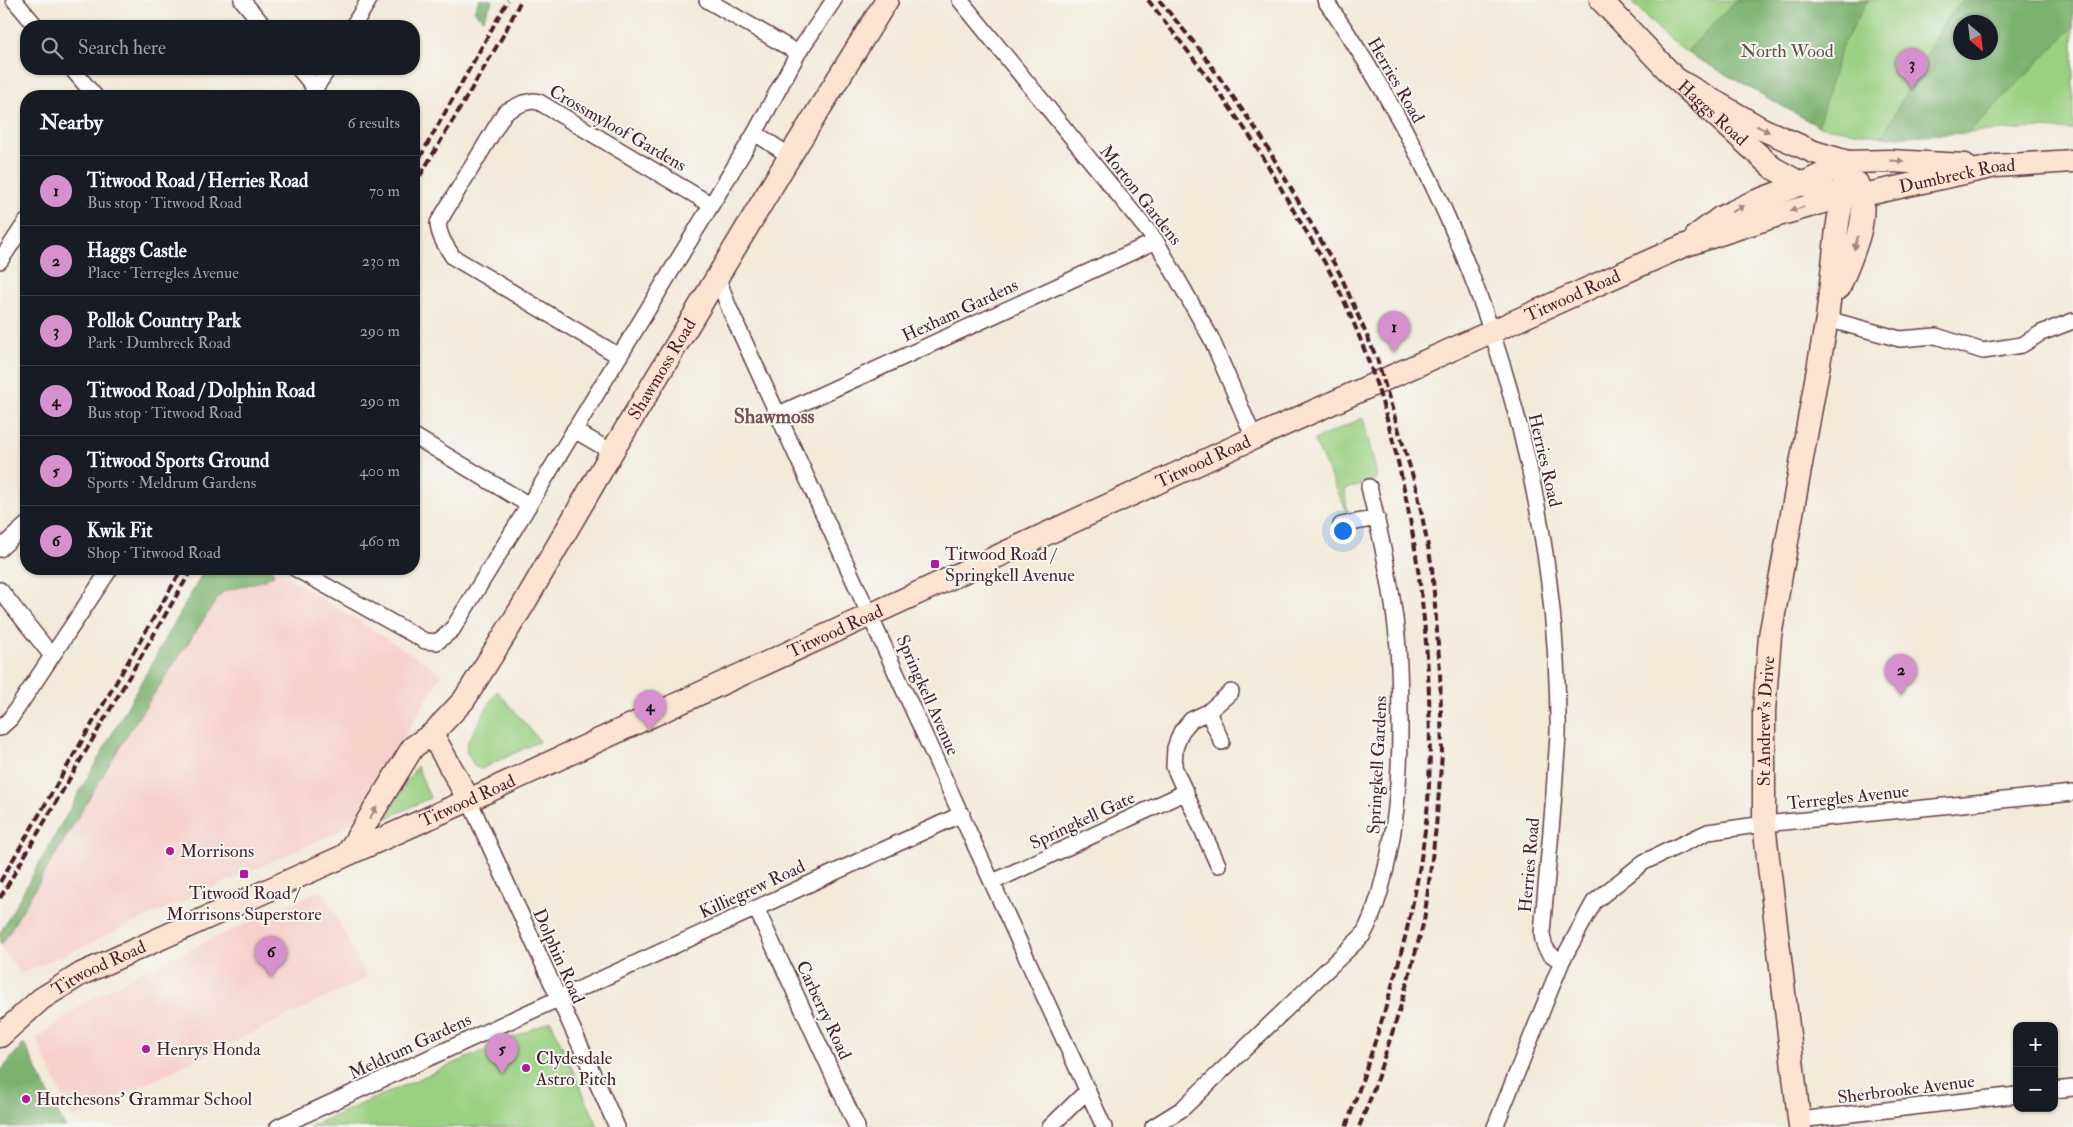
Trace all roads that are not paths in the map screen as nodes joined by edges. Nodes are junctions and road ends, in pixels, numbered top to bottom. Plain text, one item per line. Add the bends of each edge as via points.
1 (14, 0) edge
2 (242, 0) edge
3 (368, 0) edge
4 (707, 0) edge
5 (834, 0) edge
6 (887, 0) edge
7 (960, 0) edge
8 (1325, 0) edge
9 (1601, 0) edge
10 (31, 20) edge
11 (259, 20) edge
12 (356, 20) edge
13 (798, 53) junction
14 (77, 75) edge
15 (302, 75) edge
16 (324, 75) edge
17 (1676, 79) junction
18 (90, 90) edge
19 (311, 90) edge
20 (313, 90) edge
21 (754, 134) junction
22 (790, 156) junction
23 (2073, 161) edge
24 (1848, 162) junction
25 (1996, 166) junction
26 (1802, 184) junction
27 (1853, 196) junction
28 (710, 204) junction
29 (20, 231) edge
30 (1156, 241) junction
31 (1683, 246) junction
32 (0, 261) edge
33 (718, 278) junction
34 (1827, 319) junction
35 (2073, 321) edge
36 (1491, 331) junction
37 (619, 356) junction
38 (779, 414) junction
39 (574, 430) junction
40 (1254, 438) junction
41 (420, 440) edge
42 (612, 452) junction
43 (1369, 486) dead end
44 (529, 505) junction
45 (1377, 518) junction
46 (1341, 525) dead end
47 (20, 530) edge
48 (1, 546) edge
49 (106, 575) edge
50 (307, 575) edge
51 (0, 590) edge
52 (871, 614) junction
53 (52, 656) junction
54 (1231, 692) dead end
55 (1208, 712) junction
56 (0, 728) edge
57 (432, 734) junction
58 (1222, 742) dead end
59 (1186, 792) junction
60 (2073, 793) edge
61 (469, 800) junction
62 (962, 814) junction
63 (1764, 824) junction
64 (347, 854) junction
65 (1218, 865) dead end
66 (993, 882) junction
67 (756, 908) junction
68 (1562, 961) junction
69 (558, 999) junction
70 (0, 1036) edge
71 (2073, 1088) edge
72 (1088, 1090) junction
73 (2058, 1090) edge
74 (2013, 1096) edge
75 (1799, 1124) edge
76 (278, 1127) edge
77 (617, 1127) edge
78 (857, 1127) edge
79 (1050, 1127) edge
80 (1104, 1127) edge
81 (1153, 1127) edge
82 (1495, 1127) edge

1 - 10 street
2 - 11 street
3 - 12 street
4 - 13 street
5 - 13 street
6 - 22 main road, Shawmoss Road
7 - 30 street, Morton Gardens
8 - 36 street, Herries Road via 1370,68 1424,167
9 - 17 main road, Haggs Road
13 - 21 street
14 - 18 street
15 - 19 street
16 - 20 street
17 -> 24 main road via 1762,129 1802,148
17 - 26 main road, Haggs Road via 1773,168
21 - 22 street
21 - 28 street
22 - 33 main road, Shawmoss Road
23 - 25 main road, Dumbreck Road
24 -> 25 main road via 1890,160
24 - 26 main road, Titwood Road
24 - 27 main road, St Andrew's Drive
25 - 27 main road, Dumbreck Road
26 - 27 main road, Haggs Road
31 -> 26 main road, Titwood Road via 1720,218
27 -> 31 main road, Titwood Road via 1774,216
27 - 34 main road, St Andrew's Drive via 1837,229
28 - 37 street
28 - 37 street, Crossmyloof Gardens via 540,102 523,103 505,112 473,165 438,224 442,241 453,257
29 - 32 street
30 - 38 street, Hexham Gardens
30 - 40 street, Morton Gardens via 1211,338
31 - 36 main road, Titwood Road
33 - 38 street, Springkell Avenue
33 - 42 main road, Shawmoss Road
34 - 35 street via 1900,339 1936,336 1983,351 2022,345
34 - 63 main road, St Andrew's Drive via 1770,636 1764,711
36 - 40 main road, Titwood Road
36 - 68 street, Herries Road via 1533,483 1547,563 1559,719 1542,934 1543,946 1549,954
37 - 39 street
38 - 52 street, Springkell Avenue
39 - 42 street
39 - 44 street
40 - 52 main road, Titwood Road
41 - 44 street
42 - 57 main road, Shawmoss Road via 468,694
43 - 45 street, Springkell Gardens
44 - 50 street via 452,630 437,642 425,641
45 - 46 street
45 - 81 street, Springkell Gardens via 1397,636 1400,762 1392,840 1373,917 1363,934 1218,1076 1182,1108
47 - 48 street
49 - 53 street
51 - 53 street
52 - 61 main road, Titwood Road
52 - 62 street, Springkell Avenue
53 - 56 street via 10,719
54 - 55 street
55 - 58 street
55 - 59 street via 1191,720 1181,732 1175,748 1174,767
57 - 61 main road
64 -> 57 main road, Shawmoss Road via 413,747
59 - 65 street
59 - 66 street, Springkell Gate
60 - 63 street, Terregles Avenue
61 - 64 main road, Titwood Road
61 - 69 street, Dolphin Road
62 - 66 street, Springkell Avenue
62 - 67 street, Killiegrew Road
63 - 68 street, Terregles Avenue via 1708,832 1644,862 1594,902
63 - 75 main road, St Andrew's Drive
64 - 70 main road, Titwood Road via 81,974 41,999
66 - 72 street, Springkell Avenue
67 - 69 street, Killiegrew Road
67 - 78 street, Carberry Road
68 - 82 street, Terregles Avenue
69 - 76 street, Meldrum Gardens
69 - 77 street, Dolphin Road
71 - 73 street
72 - 79 street
72 - 80 street, Springkell Avenue
74 - 75 street, Sherbrooke Avenue

